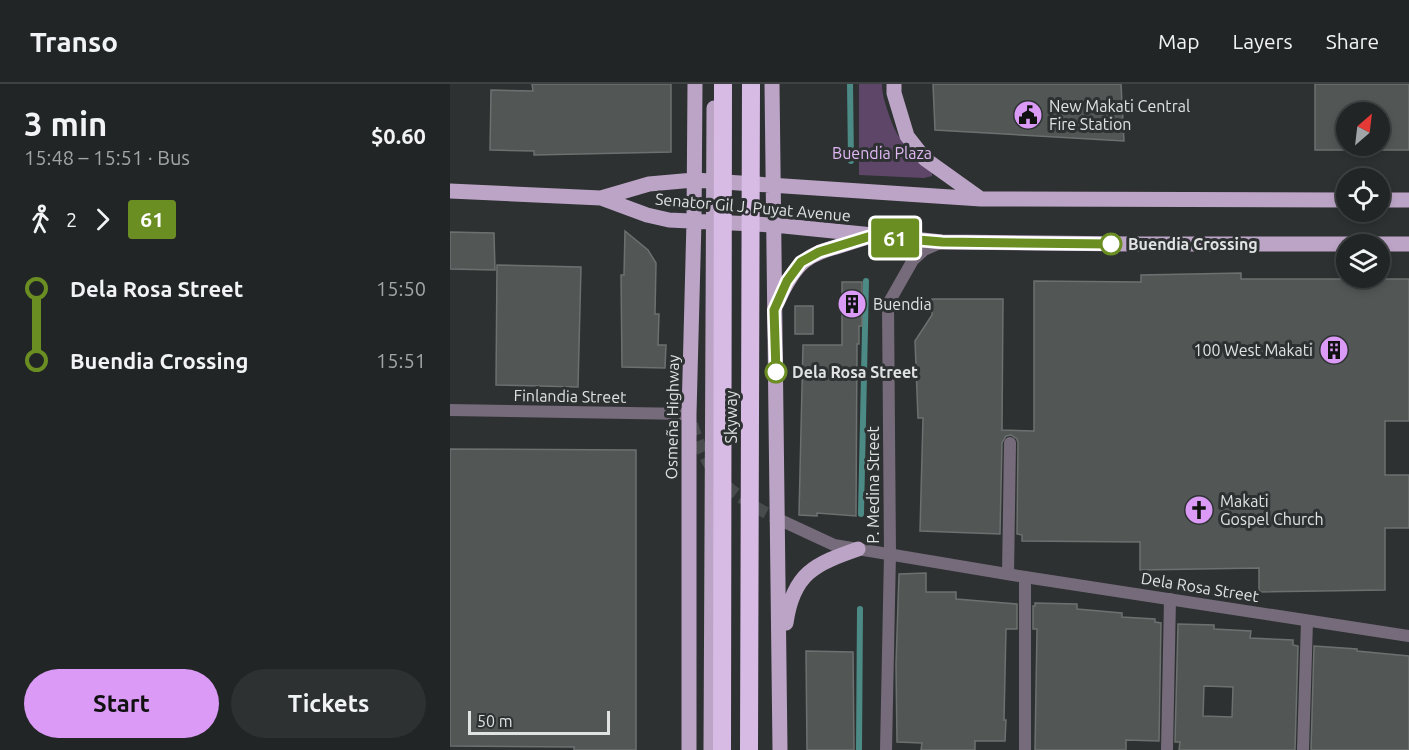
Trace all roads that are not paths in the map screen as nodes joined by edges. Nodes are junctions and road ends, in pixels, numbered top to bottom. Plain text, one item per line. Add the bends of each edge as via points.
1 (695, 84) edge
2 (714, 84) edge
3 (723, 84) edge
4 (751, 84) edge
5 (757, 84) edge
6 (772, 84) edge
7 (894, 84) edge
8 (694, 180) junction
9 (774, 184) junction
10 (450, 191) edge
11 (601, 198) junction
12 (981, 199) junction
13 (1336, 200) edge
14 (1390, 200) edge
15 (1409, 200) edge
16 (694, 221) junction
17 (774, 225) junction
18 (871, 236) junction
19 (942, 242) junction
20 (1409, 243) edge
21 (774, 310) junction
22 (450, 410) edge
23 (689, 414) junction
24 (1010, 443) dead end
25 (778, 519) junction
26 (858, 549) junction
27 (890, 554) junction
28 (1008, 574) junction
29 (1025, 577) junction
30 (1170, 599) junction
31 (1307, 621) junction
32 (1409, 636) edge
33 (780, 661) junction
34 (689, 750) edge
35 (711, 750) edge
36 (722, 750) edge
37 (749, 750) edge
38 (755, 750) edge
39 (780, 750) edge
40 (886, 750) edge
41 (1025, 750) edge
42 (1167, 750) edge
43 (1303, 750) edge

1 - 8 main road, Osmeña Highway
2 - 35 main road, bridge
3 - 36 highway, Skyway, bridge
4 - 37 highway, Skyway, bridge
5 - 38 main road
6 - 9 main road
7 - 12 main road via 907,136 925,159
8 - 9 main road, Senator Gil J. Puyat Avenue
8 - 11 main road, Senator Gil J. Puyat Avenue via 649,184
8 - 16 main road, Osmeña Highway
9 - 12 main road, Senator Gil J. Puyat Avenue
9 - 17 main road
10 - 11 main road, Senator Gil J. Puyat Avenue
11 - 16 main road, Senator Gil J. Puyat Avenue via 647,215
12 - 13 main road, Senator Gil J. Puyat Avenue
14 - 15 main road
16 - 17 main road, Senator Gil J. Puyat Avenue
16 - 23 main road, Osmeña Highway
17 - 18 main road, Senator Gil J. Puyat Avenue
17 - 21 main road
18 - 19 main road, Senator Gil J. Puyat Avenue
18 - 21 main road via 819,252 801,262
19 - 20 main road, Senator Gil J. Puyat Avenue
19 - 27 street, P. Medina Street via 913,260 888,304
21 - 25 main road
22 - 23 street, Finlandia Street
23 - 34 main road, Osmeña Highway
24 - 28 street
25 - 26 street, Dela Rosa Street via 834,545
25 - 33 main road
26 - 27 street, Dela Rosa Street
26 - 33 main road via 823,561 798,586 788,605
27 - 28 street, Dela Rosa Street
27 - 40 street, P. Medina Street
28 - 29 street, Dela Rosa Street
29 - 30 street, Dela Rosa Street
29 - 41 street
30 - 31 street, Dela Rosa Street
30 - 42 street
31 - 32 street, Dela Rosa Street
31 - 43 street
33 - 39 main road

